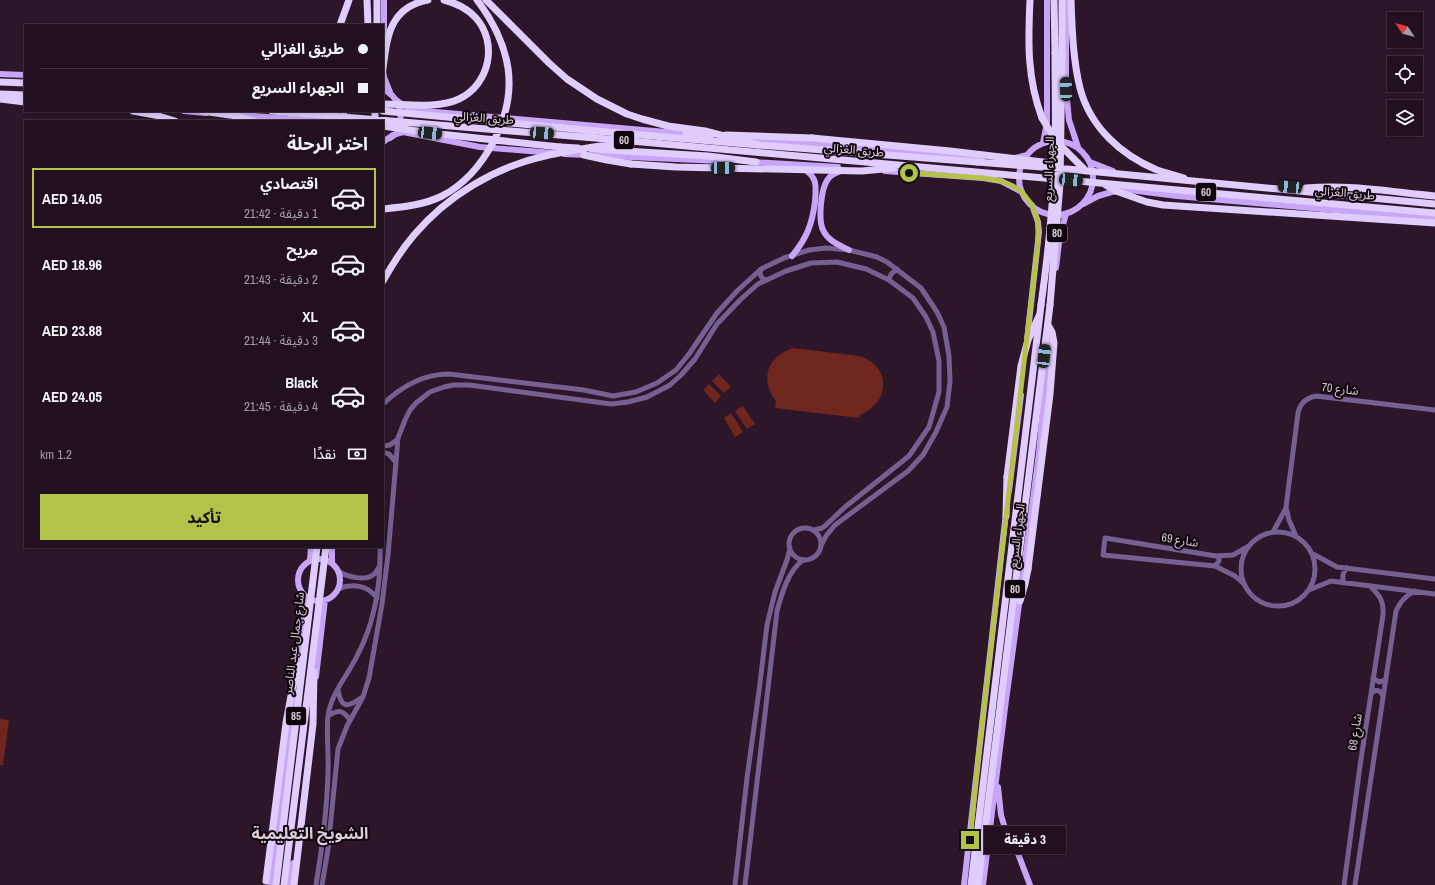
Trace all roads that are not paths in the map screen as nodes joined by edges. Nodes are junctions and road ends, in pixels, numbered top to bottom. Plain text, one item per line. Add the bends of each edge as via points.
1 (349, 0) edge
2 (366, 0) edge
3 (377, 0) edge
4 (384, 0) edge
5 (428, 0) edge
6 (444, 0) edge
7 (478, 0) edge
8 (486, 0) edge
9 (1030, 0) edge
10 (1047, 0) edge
11 (1054, 0) edge
12 (1062, 0) edge
13 (1066, 0) edge
14 (1071, 0) edge
15 (340, 24) edge
16 (366, 24) edge
17 (377, 24) edge
18 (384, 24) edge
19 (384, 62) edge
20 (0, 74) edge
21 (24, 75) edge
22 (384, 77) edge
23 (0, 82) edge
24 (24, 83) edge
25 (384, 89) edge
26 (390, 92) junction
27 (0, 94) edge
28 (24, 94) edge
29 (0, 100) edge
30 (396, 100) junction
31 (24, 102) edge
32 (384, 104) edge
33 (384, 111) edge
34 (138, 112) edge
35 (198, 112) edge
36 (209, 112) edge
37 (286, 112) edge
38 (344, 116) edge
39 (172, 120) edge
40 (250, 120) edge
41 (307, 120) edge
42 (384, 126) edge
43 (686, 134) junction
44 (631, 141) junction
45 (385, 142) edge
46 (1043, 143) junction
47 (758, 145) junction
48 (1078, 147) junction
49 (584, 155) junction
50 (1027, 155) junction
51 (756, 162) junction
52 (1090, 162) junction
53 (791, 163) junction
54 (904, 166) junction
55 (850, 168) junction
56 (1082, 171) junction
57 (1199, 182) junction
58 (1306, 188) junction
59 (1022, 192) junction
60 (1435, 196) edge
61 (1435, 201) edge
62 (1083, 204) junction
63 (1435, 204) edge
64 (1032, 205) junction
65 (384, 209) edge
66 (1435, 213) edge
67 (1066, 214) junction
68 (1435, 219) edge
69 (1435, 223) edge
70 (849, 250) junction
71 (792, 256) junction
72 (761, 269) junction
73 (897, 269) junction
74 (384, 279) edge
75 (767, 280) junction
76 (889, 280) junction
77 (737, 291) junction
78 (741, 299) junction
79 (1040, 316) junction
80 (1048, 325) junction
81 (950, 357) junction
82 (939, 358) junction
83 (384, 403) edge
84 (1435, 410) edge
85 (398, 438) junction
86 (384, 446) edge
87 (384, 452) edge
88 (395, 461) junction
89 (1286, 507) junction
90 (1006, 516) junction
91 (814, 530) junction
92 (1273, 532) junction
93 (1296, 536) junction
94 (821, 546) junction
95 (1249, 546) junction
96 (311, 548) edge
97 (318, 548) edge
98 (326, 548) edge
99 (332, 548) edge
100 (380, 548) edge
101 (790, 548) junction
102 (1313, 554) junction
103 (1216, 556) junction
104 (310, 560) junction
105 (803, 560) junction
106 (332, 562) junction
107 (380, 566) junction
108 (1215, 566) junction
109 (1347, 568) junction
110 (339, 572) junction
111 (1435, 579) edge
112 (1344, 583) junction
113 (1244, 584) junction
114 (1370, 586) junction
115 (338, 589) junction
116 (1309, 590) junction
117 (1415, 591) junction
118 (1435, 594) edge
119 (306, 597) junction
120 (377, 598) junction
121 (325, 600) junction
122 (1020, 601) junction
123 (770, 609) junction
124 (777, 611) junction
125 (767, 625) junction
126 (1382, 625) junction
127 (1394, 625) junction
128 (775, 626) junction
129 (313, 643) junction
130 (305, 644) junction
131 (1373, 678) junction
132 (1386, 680) junction
133 (338, 689) junction
134 (1371, 694) junction
135 (1383, 696) junction
136 (363, 697) junction
137 (328, 716) junction
138 (350, 720) junction
139 (996, 778) junction
140 (738, 852) junction
141 (749, 853) junction
142 (1348, 860) junction
143 (1359, 861) junction
144 (1346, 873) junction
145 (1357, 874) junction
146 (268, 884) edge
147 (276, 885) edge
148 (284, 885) edge
149 (290, 885) edge
150 (294, 885) edge
151 (316, 885) edge
152 (322, 885) edge
153 (735, 885) edge
154 (745, 885) edge
155 (964, 885) edge
156 (971, 885) edge
157 (978, 885) edge
158 (983, 885) edge
159 (1030, 885) edge
160 (1344, 885) edge
161 (1355, 885) edge

1 - 15 highway
2 - 16 highway
3 - 17 highway
4 - 18 main road
5 - 19 highway via 412,5 396,18 388,36
6 - 32 highway, bridge via 459,5 476,18 487,38 489,53 482,78 469,93 452,102
7 - 65 highway, bridge via 504,48 508,70 505,112 497,136 485,157 462,182 442,196 421,204
8 - 47 highway, bridge via 548,63 598,99 642,119 668,126 705,131
9 - 69 highway, bridge via 1032,81 1042,118 1053,137 1068,154 1085,171 1107,186 1130,197 1164,205
10 - 46 main road, الجهراء السريع via 1047,122
11 - 79 highway, الجهراء السريع / 80, bridge via 1055,156
12 - 80 highway, الجهراء السريع / 80, bridge via 1061,160
13 - 48 main road, الجهراء السريع via 1066,89 1069,120
14 - 57 highway, bridge via 1076,69 1084,101 1096,123 1114,144 1141,162 1158,170
20 - 21 main road
22 - 26 main road
23 - 24 highway
25 - 26 main road
26 - 30 main road
27 - 28 highway
29 - 31 highway, bridge
30 - 43 main road, طريق الغزالي via 413,110
30 - 45 main road via 401,120 397,130
33 - 47 highway, طريق الغزالي / 60, bridge
34 - 39 highway
35 - 41 main road
36 - 40 highway, bridge
37 - 38 highway, طريق الغزالي / 60, bridge
38 - 44 highway, طريق الغزالي / 60, bridge
42 - 51 highway, bridge via 560,147 708,156
43 - 50 main road, طريق الغزالي via 1000,160
43 - 56 highway, bridge via 812,138 1066,165
44 - 54 highway, طريق الغزالي / 60, bridge
44 - 74 highway, bridge via 523,162 476,183 433,215 414,235
45 - 49 main road, طريق الغزالي via 403,132 480,147
46 - 48 main road via 1064,141
46 - 50 main road
47 - 56 highway, طريق الغزالي / 60, bridge
48 - 52 main road
49 - 51 main road, طريق الغزالي
49 - 54 highway, bridge via 631,164 676,167 862,171
50 - 59 main road via 1020,169
51 - 53 main road, طريق الغزالي
52 - 58 main road, طريق الغزالي via 1114,172
52 - 62 main road via 1093,184
53 - 55 main road, طريق الغزالي
53 - 71 main road via 812,175 816,185 813,220
54 - 66 highway, طريق الغزالي / 60, bridge
55 - 59 main road, طريق الغزالي via 983,178 1001,181
55 - 70 main road via 829,178 824,187 820,219 828,237 837,245
56 - 57 highway, طريق الغزالي / 60, bridge
57 - 63 highway, طريق الغزالي / 60, bridge
58 - 60 highway via 1325,186
58 - 61 main road, طريق الغزالي
59 - 64 main road
62 - 67 main road
62 - 68 main road, طريق الغزالي via 1098,196 1122,190
64 - 67 main road via 1045,213
64 - 90 main road, الجهراء السريع via 1038,222 1039,237
67 - 122 main road, الجهراء السريع via 1062,224 1058,256 1039,453
70 - 71 street via 826,248
70 - 73 street via 877,257
71 - 72 street
72 - 75 street via 760,275
72 - 77 street
73 - 76 street
73 - 81 street via 921,288 937,312 944,328
75 - 76 street via 811,263 837,262 866,269
75 - 78 street via 758,284
76 - 82 street via 912,298 926,317 934,332
77 - 78 street via 742,296
77 - 83 street via 717,313 676,370 657,383 636,392 613,396 584,390 437,374 408,384
78 - 85 street via 717,324 695,359 681,375 670,385 647,397 611,404 453,385 430,392 416,403 405,420
79 - 90 highway, bridge via 1028,340 1021,366 1007,477
79 - 156 highway, الجهراء السريع / 80
80 - 122 highway, bridge via 1054,343 1050,394 1028,569
80 - 157 highway, الجهراء السريع / 80
81 - 82 street
81 - 94 street via 947,407 923,454 908,471 835,525
82 - 91 street via 939,392 929,427 909,456 826,525
84 - 89 street, شارع 70 via 1316,396 1306,399 1298,413
85 - 86 street via 390,445
85 - 88 street
87 - 88 street
88 - 136 street via 387,569 369,678
89 - 92 street, شارع 70
89 - 93 street, شارع 70
90 - 155 main road, الجهراء السريع
91 - 94 street via 821,539
91 - 101 street via 801,528 796,531 790,538
92 - 93 street
92 - 95 street via 1260,537
93 - 102 street
94 - 105 street via 815,556
95 - 103 street, شارع 69 via 1233,555
95 - 113 street via 1242,564
96 - 104 main road
97 - 130 highway, شارع جمال عبد الناصر / 85, bridge
98 - 129 highway, شارع جمال عبد الناصر / 85, bridge
99 - 106 main road
100 - 107 street
101 - 105 street via 797,558
101 - 123 street
102 - 109 street via 1330,564
102 - 116 street via 1316,573
103 - 108 street via 1219,561
103 - 108 street, شارع 69 via 1105,538 1103,554
104 - 106 main road via 321,558
104 - 119 main road via 301,568 298,578 300,589
105 - 124 street via 790,576
106 - 110 main road
107 - 110 street via 372,576 367,577 350,577
107 - 120 street
108 - 113 street, شارع 69 via 1235,576
109 - 111 street
109 - 112 street via 1342,578
110 - 115 main road
112 - 114 street
112 - 116 street via 1331,581
113 - 116 street via 1254,598 1275,606 1288,606 1304,597
114 - 117 street
114 - 126 street, شارع 68 via 1379,595 1384,606
115 - 120 street via 349,585 365,587
115 - 121 main road
117 - 118 street
117 - 127 street, شارع 68 via 1402,601 1396,611
119 - 121 main road via 318,601
119 - 146 main road
120 - 133 street via 368,634
121 - 149 main road
122 - 139 main road, الجهراء السريع
123 - 124 street
123 - 125 street
124 - 128 street
125 - 128 street
125 - 140 street
126 - 127 street via 1388,622
126 - 131 street, شارع 68
127 - 132 street, شارع 68
128 - 141 street
129 - 148 highway, شارع جمال عبد الناصر / 85, bridge
129 - 150 highway, bridge via 312,724
130 - 146 highway, bridge via 293,685 286,723
130 - 147 highway, شارع جمال عبد الناصر / 85, bridge
131 - 132 street via 1379,682
131 - 134 street, شارع 68
132 - 135 street, شارع 68
133 - 136 street via 343,704 351,705
133 - 137 street
134 - 135 street via 1378,690
134 - 142 street, شارع 68
135 - 143 street, شارع 68
136 - 138 street
137 - 138 street via 335,711 342,712
137 - 151 street via 328,791
138 - 152 street via 338,749
139 - 158 main road, الجهراء السريع
139 - 159 main road via 1004,825
140 - 141 street
140 - 153 street
141 - 154 street
142 - 143 street via 1353,864
142 - 144 street, شارع 68
143 - 145 street, شارع 68
144 - 145 street via 1352,871
144 - 160 street, شارع 68
145 - 161 street, شارع 68

